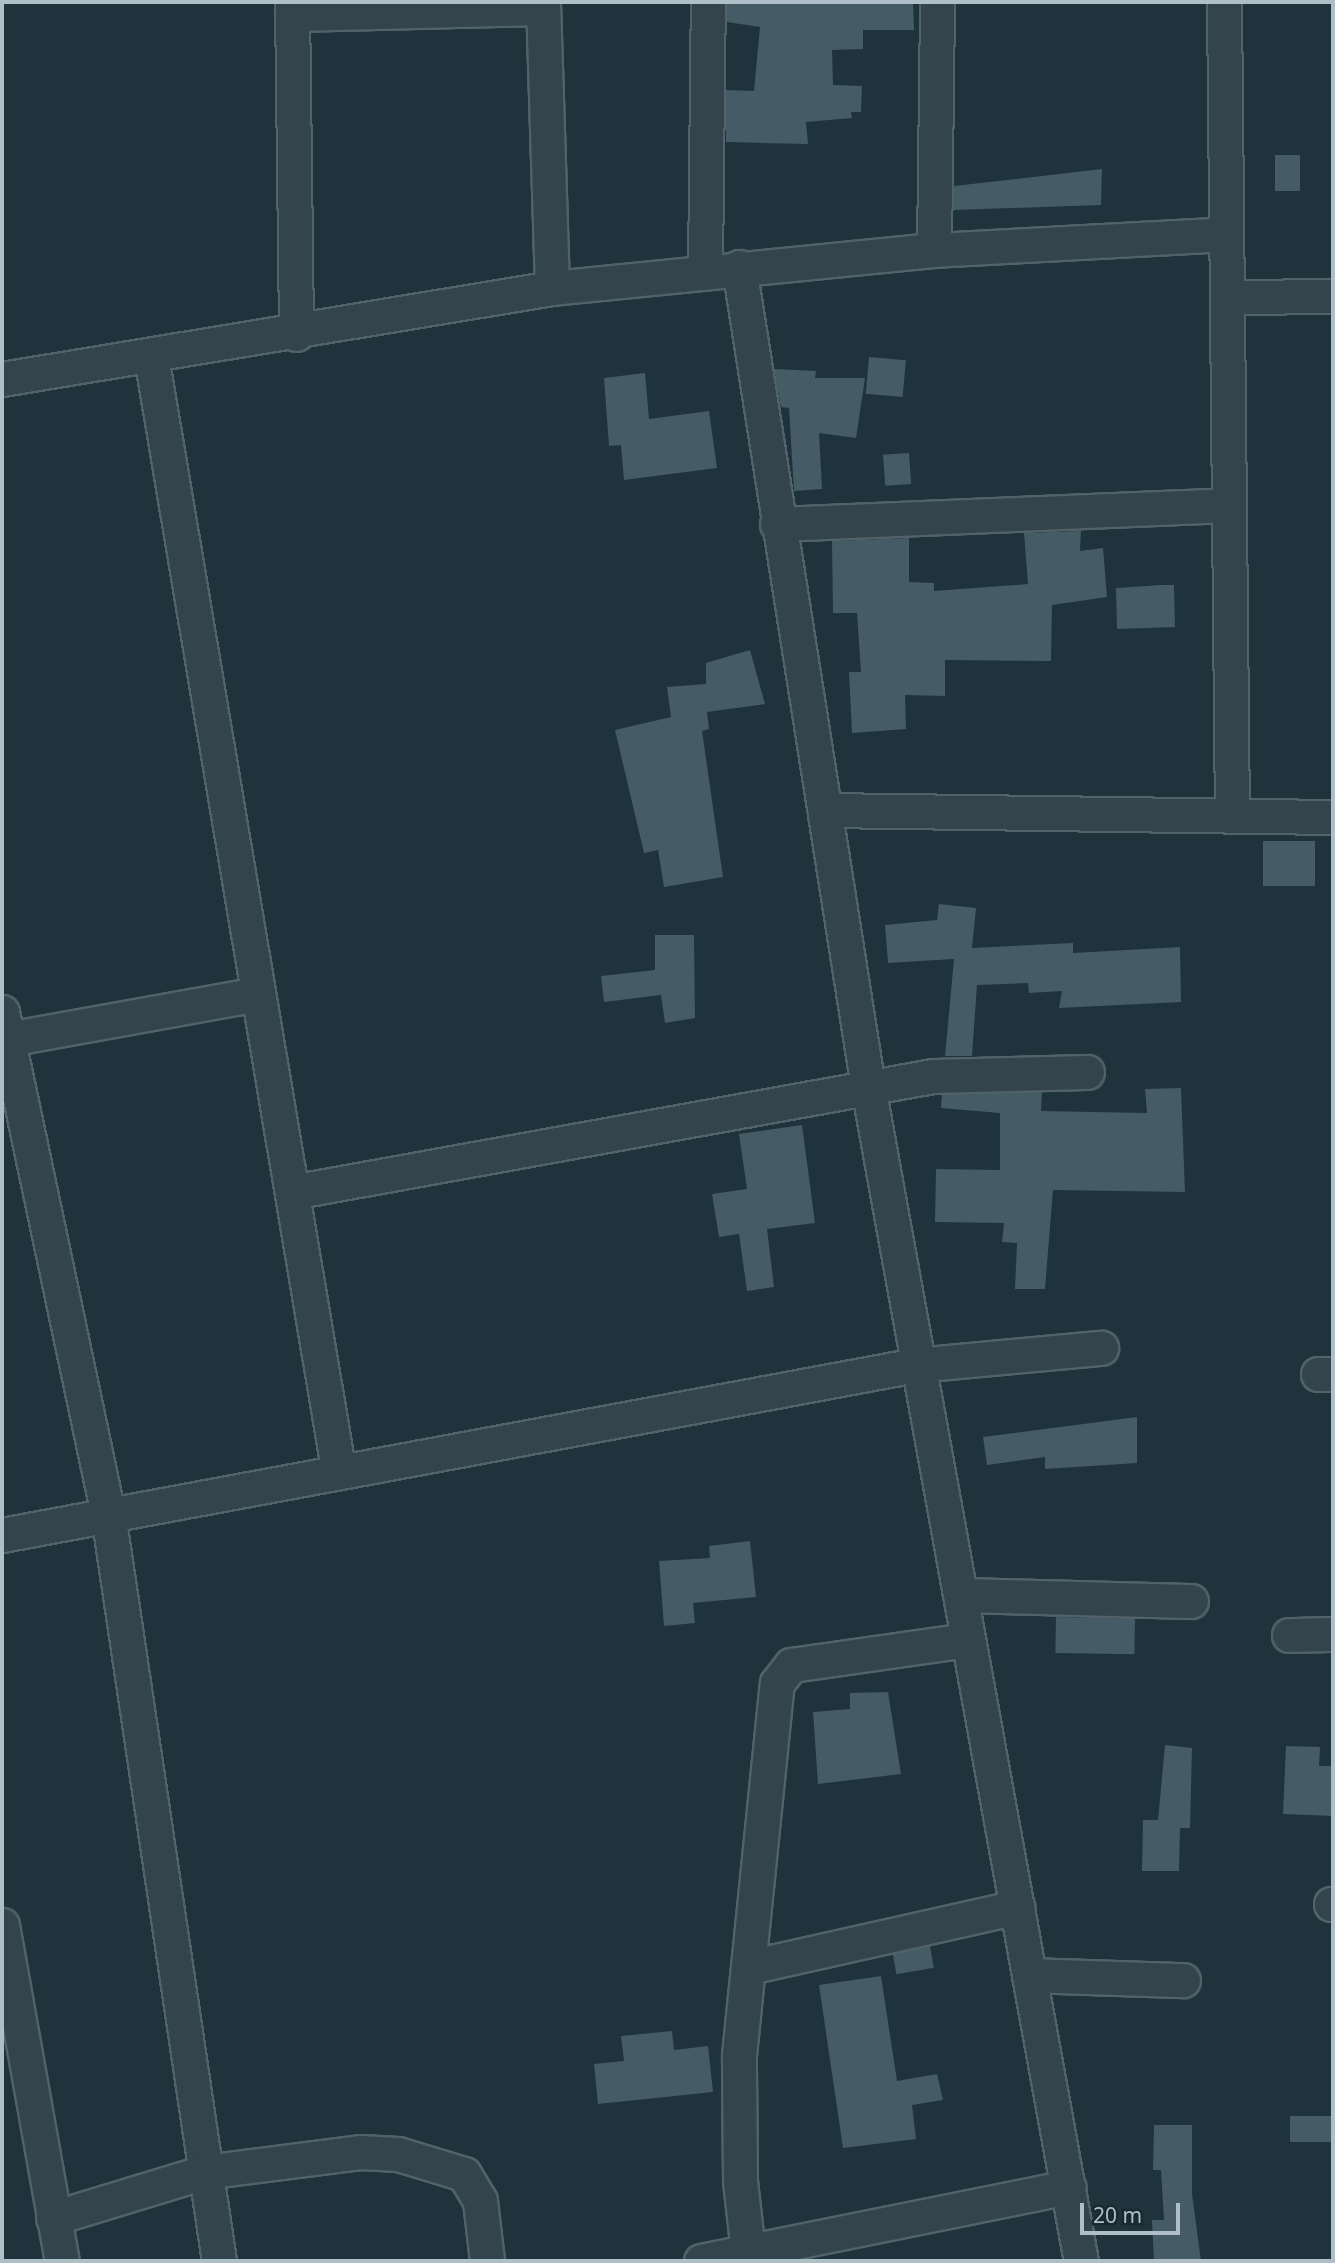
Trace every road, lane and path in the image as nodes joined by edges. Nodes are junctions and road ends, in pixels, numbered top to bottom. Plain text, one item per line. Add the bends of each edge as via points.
1 (708, 2) edge
2 (937, 2) edge
3 (1224, 2) edge
4 (543, 5) edge
5 (292, 8) edge
6 (1225, 234) junction
7 (934, 250) junction
8 (739, 267) junction
9 (705, 272) junction
10 (552, 288) junction
11 (1333, 296) edge
12 (1227, 297) junction
13 (296, 334) junction
14 (151, 356) junction
15 (2, 379) edge
16 (1229, 505) junction
17 (777, 524) junction
18 (825, 810) junction
19 (1232, 814) junction
20 (1333, 817) edge
21 (258, 994) junction
22 (5, 1025) edge
23 (1087, 1072) dead end
24 (868, 1087) junction
25 (292, 1192) junction
26 (1101, 1348) dead end
27 (916, 1364) junction
28 (338, 1468) junction
29 (108, 1514) junction
30 (2, 1535) edge
31 (961, 1595) junction
32 (1191, 1601) dead end
33 (1289, 1634) dead end
34 (1333, 1634) edge
35 (967, 1640) junction
36 (1017, 1907) junction
37 (2, 1925) edge
38 (749, 1967) junction
39 (1029, 1975) junction
40 (1183, 1980) dead end
41 (204, 2172) junction
42 (1069, 2187) junction
43 (53, 2218) junction
44 (749, 2257) edge
45 (62, 2261) edge
46 (219, 2261) edge
47 (487, 2261) edge
48 (701, 2261) edge
49 (1081, 2261) edge

1 - 9 street
2 - 7 street
3 - 6 street
4 - 5 street
4 - 10 street
5 - 13 street
6 - 7 street
6 - 12 street
7 - 8 street
8 - 9 street
8 - 17 street
9 - 10 street
10 - 13 street
11 - 12 street
12 - 16 street
13 - 14 street
14 - 15 street
14 - 21 street
16 - 17 street
16 - 19 street
17 - 18 street
18 - 19 street
18 - 24 street
19 - 20 street
21 - 22 street
21 - 25 street
22 - 29 street
23 - 24 street via 987,1070
24 - 25 street
24 - 27 street
25 - 28 street
26 - 27 street
27 - 28 street
27 - 31 street
28 - 29 street
29 - 30 street
29 - 41 street
31 - 32 street
31 - 35 street
33 - 34 street
35 - 36 street
35 - 38 street via 802,1663 781,1672
36 - 38 street
36 - 39 street
37 - 43 street
38 - 44 street via 738,2131
39 - 40 street
39 - 42 street
41 - 43 street
41 - 46 street
41 - 47 street via 360,2152 435,2161 464,2174 480,2201
42 - 44 street
42 - 49 street
43 - 45 street
44 - 48 street

